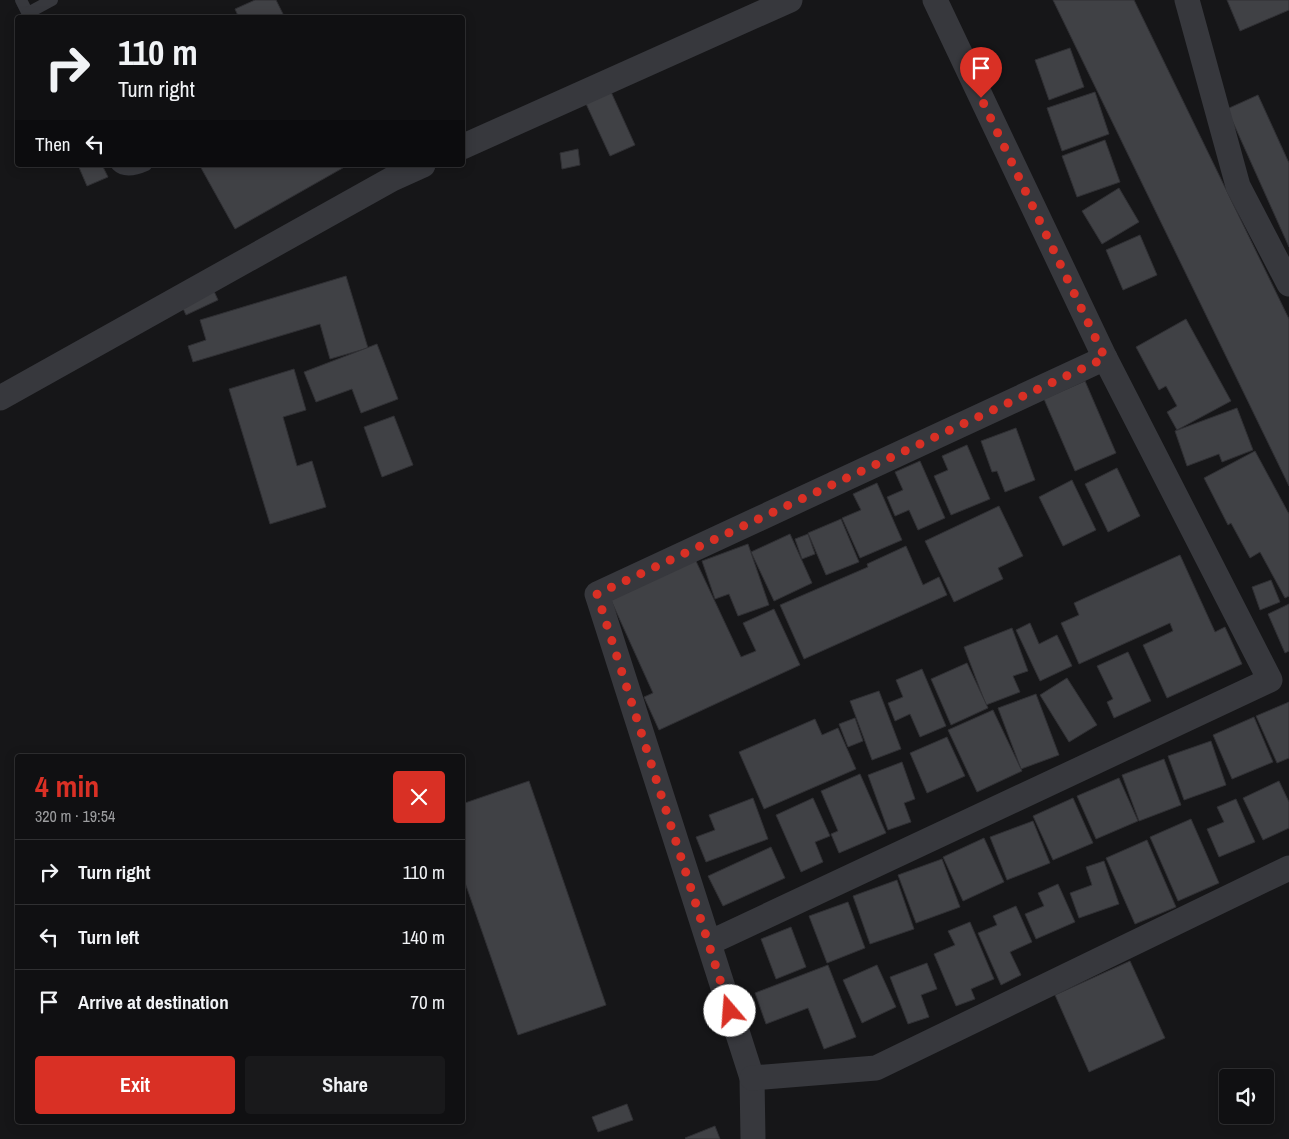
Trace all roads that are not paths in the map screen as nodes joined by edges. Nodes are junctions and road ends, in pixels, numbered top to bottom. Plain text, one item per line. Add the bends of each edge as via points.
1 (21, 0) edge
2 (52, 0) edge
3 (790, 0) edge
4 (935, 0) edge
5 (1187, 0) edge
6 (29, 15) edge
7 (465, 146) edge
8 (119, 167) edge
9 (142, 167) edge
10 (419, 167) edge
11 (1289, 284) edge
12 (1105, 358) junction
13 (0, 398) edge
14 (1279, 676) edge
15 (1289, 868) edge
16 (709, 944) junction
17 (752, 1078) junction
18 (753, 1139) edge

1 - 6 lane
2 - 6 lane
3 - 7 street
4 - 12 street
5 - 11 street via 1238,186
8 - 9 lane via 135,170
10 - 13 street
12 - 14 street
12 - 16 street via 597,594
14 - 16 street
15 - 17 street via 876,1068
16 - 17 street
17 - 18 street

